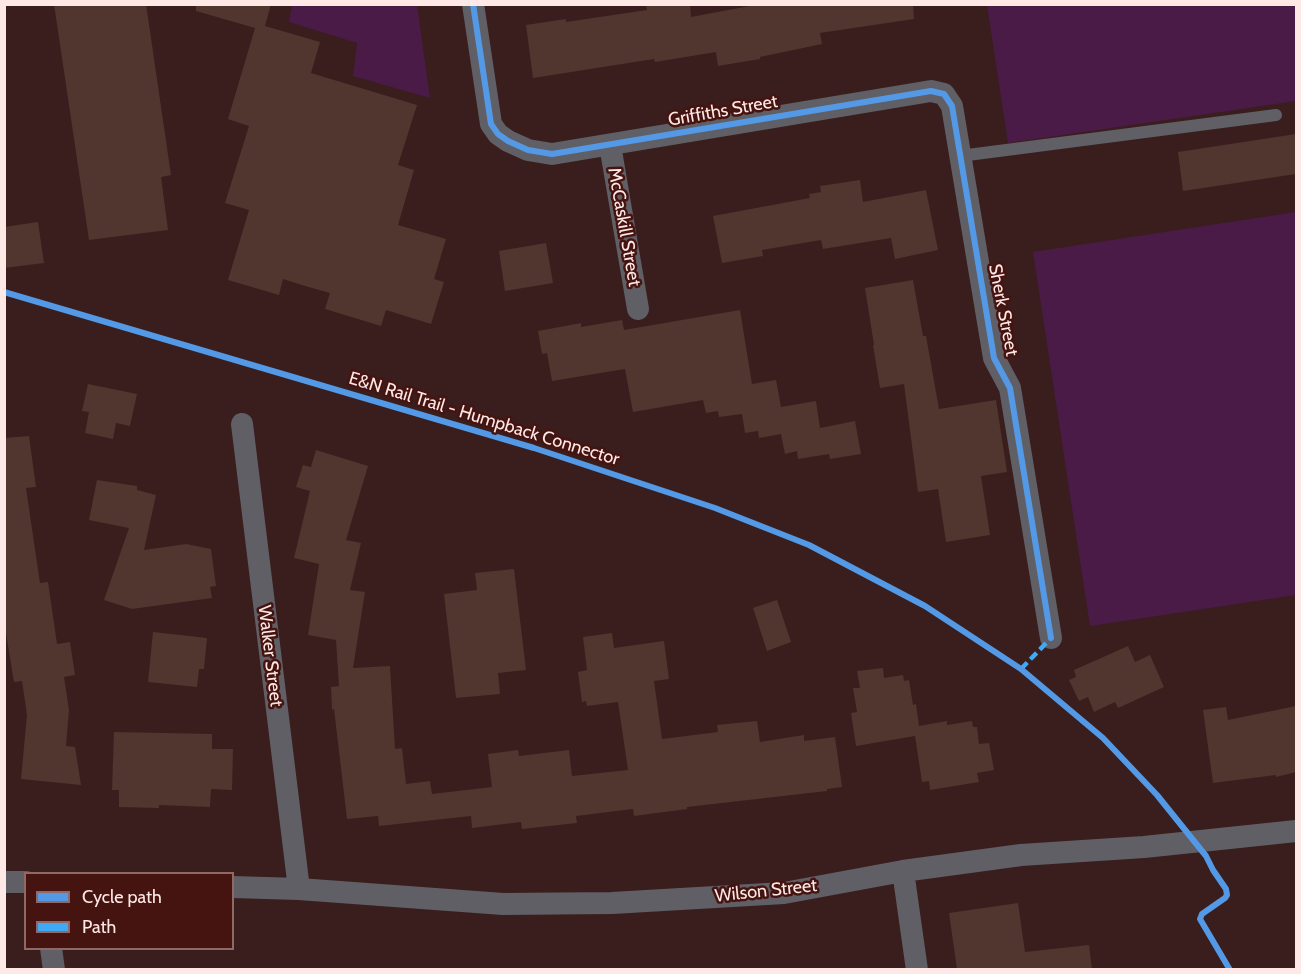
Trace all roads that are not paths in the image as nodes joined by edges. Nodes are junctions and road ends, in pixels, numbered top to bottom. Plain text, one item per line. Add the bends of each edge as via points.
1 (473, 4) edge
2 (944, 94) joint
3 (1276, 115) dead end
4 (610, 145) junction
5 (960, 156) junction
6 (638, 309) dead end
7 (242, 424) dead end
8 (1051, 638) dead end
9 (1296, 831) edge
10 (903, 871) junction
11 (4, 882) edge
12 (24, 882) edge
13 (234, 887) edge
14 (299, 889) junction
15 (51, 950) edge
16 (54, 969) edge
17 (917, 969) edge

1 - 4 street, Griffiths Street via 490,124 498,134 528,150 552,154
2 - 4 street, Griffiths Street via 931,91
2 - 5 street, Sherk Street via 952,106
3 - 5 lane
4 - 6 street, McCaskill Street
5 - 8 street, Sherk Street via 994,358 1010,388
7 - 14 street, Walker Street
9 - 10 street, Wilson Street via 1022,855
10 - 14 street, Wilson Street via 784,893 612,903 503,904
10 - 17 street
11 - 12 street
13 - 14 street, Wilson Street
15 - 16 street

